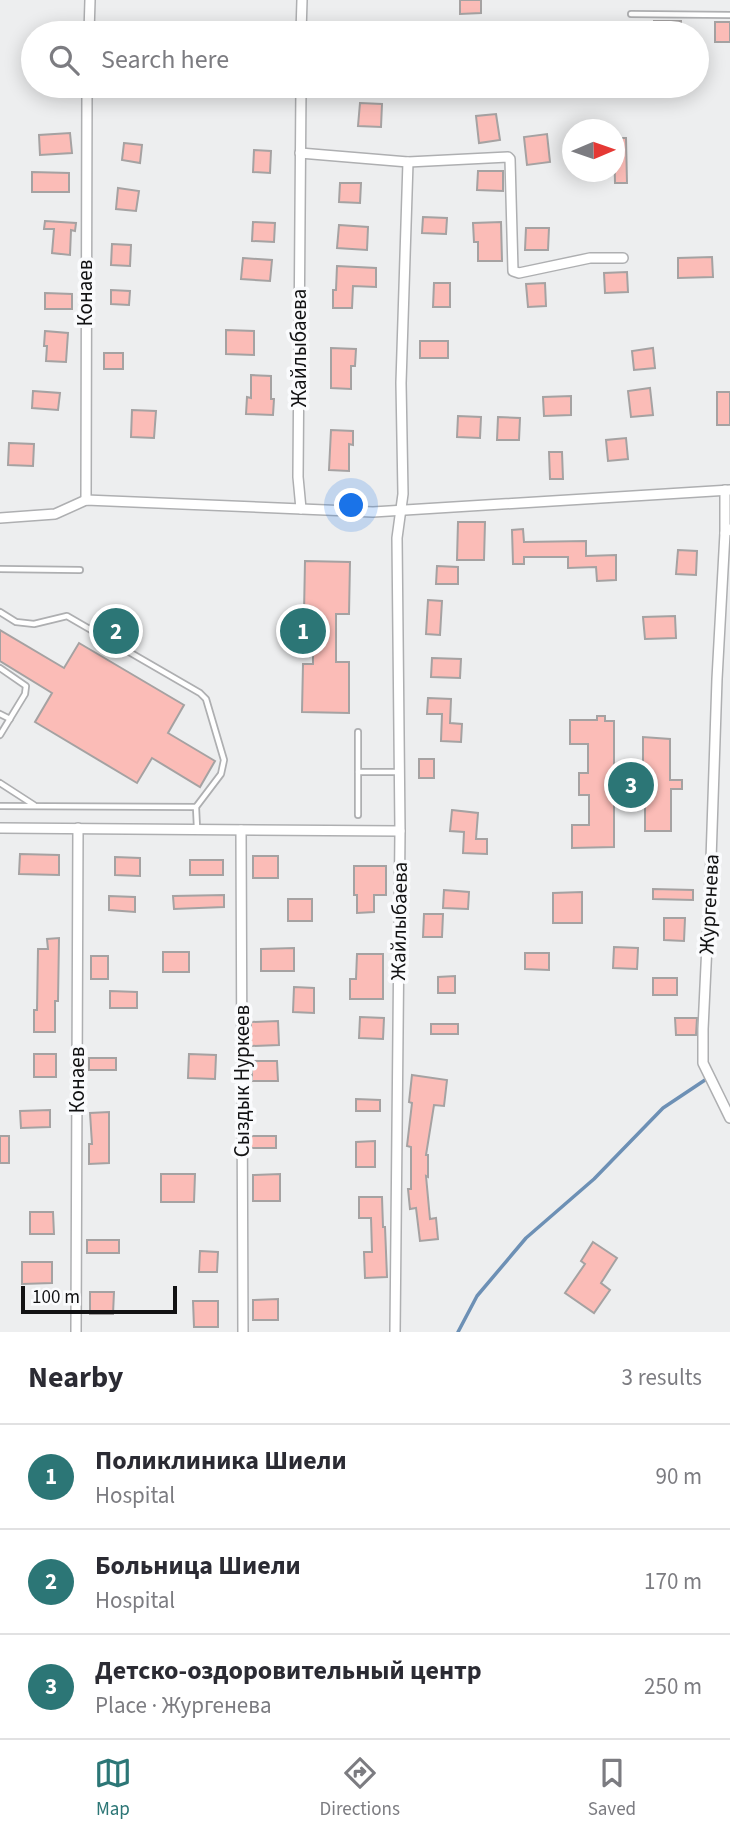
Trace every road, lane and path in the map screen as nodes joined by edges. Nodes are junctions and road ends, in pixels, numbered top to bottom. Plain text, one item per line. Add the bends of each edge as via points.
1 (90, 0) edge
2 (302, 0) edge
3 (631, 14) dead end
4 (730, 16) edge
5 (89, 21) edge
6 (301, 21) edge
7 (87, 98) edge
8 (301, 98) edge
9 (300, 153) junction
10 (408, 162) junction
11 (622, 258) dead end
12 (727, 490) edge
13 (86, 500) junction
14 (301, 509) junction
15 (401, 510) junction
16 (0, 518) edge
17 (727, 531) edge
18 (0, 569) edge
19 (80, 570) dead end
20 (0, 612) edge
21 (0, 668) edge
22 (0, 714) edge
23 (10, 719) junction
24 (358, 732) dead end
25 (0, 735) edge
26 (358, 772) junction
27 (399, 772) junction
28 (0, 783) edge
29 (0, 806) edge
30 (36, 806) junction
31 (196, 807) junction
32 (358, 816) dead end
33 (0, 828) edge
34 (78, 828) junction
35 (197, 828) junction
36 (241, 830) junction
37 (400, 831) junction
38 (730, 1116) edge
39 (76, 1332) edge
40 (243, 1332) edge
41 (395, 1332) edge

1 - 5 street
2 - 6 street
3 - 4 lane
7 - 13 street, Конаев
8 - 9 street, Жайлыбаева
9 - 10 street
9 - 14 street, Жайлыбаева
10 - 11 street via 510,159 513,271 590,258
10 - 15 street, Жайлыбаева
12 - 15 street
12 - 17 street, Жургенева
13 - 14 street
13 - 16 street via 55,514
14 - 15 street
15 - 27 street, Жайлыбаева via 397,538
17 - 38 street, Жургенева via 703,1063
18 - 19 lane
20 - 31 lane via 16,622 34,624 67,616 200,693 206,699 224,760 221,774
21 - 23 lane via 26,686
22 - 23 lane
23 - 25 lane
24 - 26 lane
26 - 27 lane
26 - 32 lane
27 - 37 street, Жайлыбаева
28 - 30 lane
29 - 30 lane
30 - 31 lane
31 - 35 lane
33 - 34 street
34 - 35 street
34 - 39 street, Конаев
35 - 36 street
36 - 37 street
36 - 40 street, Сыздык Нуркеев
37 - 41 street, Жайлыбаева

